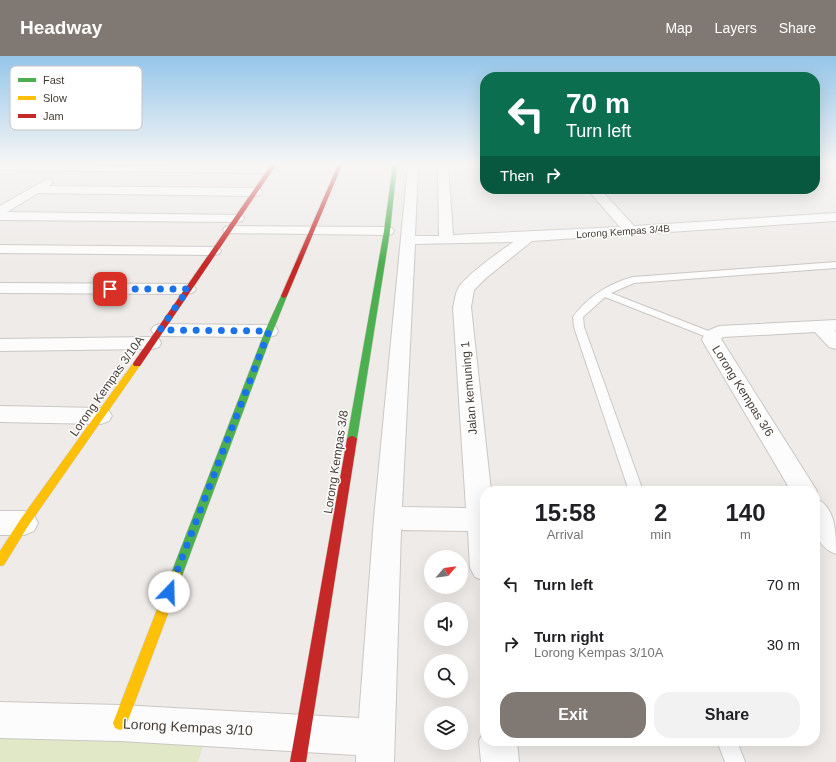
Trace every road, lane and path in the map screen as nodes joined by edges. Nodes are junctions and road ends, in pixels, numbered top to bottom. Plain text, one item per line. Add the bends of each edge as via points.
1 (21, 198) edge
2 (252, 198) edge
3 (326, 198) edge
4 (391, 198) edge
5 (411, 198) edge
6 (444, 198) edge
7 (601, 198) edge
8 (0, 211) edge
9 (0, 216) edge
10 (834, 219) edge
11 (233, 224) junction
12 (312, 230) junction
13 (387, 231) junction
14 (631, 231) junction
15 (528, 237) junction
16 (409, 240) junction
17 (446, 240) junction
18 (0, 249) edge
19 (214, 251) junction
20 (836, 265) edge
21 (0, 288) edge
22 (188, 289) junction
23 (604, 294) junction
24 (828, 326) edge
25 (269, 331) junction
26 (712, 336) junction
27 (156, 337) junction
28 (836, 343) edge
29 (0, 345) edge
30 (0, 414) edge
31 (101, 416) junction
32 (634, 486) edge
33 (801, 486) edge
34 (480, 490) edge
35 (388, 518) junction
36 (480, 520) edge
37 (820, 520) edge
38 (12, 523) edge
39 (827, 536) edge
40 (0, 561) edge
41 (0, 720) edge
42 (120, 723) junction
43 (498, 746) edge
44 (729, 746) edge
45 (301, 748) edge
46 (376, 750) edge
47 (500, 762) edge
48 (735, 762) edge

1 - 8 street
2 - 11 street, Lorong Kempas 3/10A
3 - 12 street
4 - 13 street, Lorong Kempas 3/8
5 - 16 street
6 - 17 street
7 - 14 street
9 - 11 street
10 - 14 street, Lorong Kempas 3/4B
11 - 12 street
11 - 19 street, Lorong Kempas 3/10A
12 - 13 street
12 - 25 street
13 - 45 street, Lorong Kempas 3/8
14 - 15 street, Lorong Kempas 3/4B
15 - 17 street, Lorong Kempas 3/4B
15 - 34 street, Jalan kemuning 1 via 466,289 462,307
16 - 17 street, Lorong Kempas 3/4B
16 - 35 street
18 - 19 street
19 - 22 street, Lorong Kempas 3/10A
20 - 23 lane via 632,280
21 - 22 street
22 - 27 street, Lorong Kempas 3/10A
23 - 26 lane
23 - 32 lane via 581,313 578,317 579,327
24 - 26 street, Lorong Kempas 3/6 via 719,332
24 - 28 street
25 - 27 street
25 - 42 street
26 - 33 street, Lorong Kempas 3/6 via 711,340
27 - 29 street
27 - 31 street, Lorong Kempas 3/10A
30 - 31 street
31 - 38 street, Lorong Kempas 3/10A
35 - 36 street
35 - 46 street
37 - 39 street
38 - 40 street, Lorong Kempas 3/10A
41 - 42 street, Lorong Kempas 3/10
42 - 45 street, Lorong Kempas 3/10
43 - 47 street
44 - 48 lane
45 - 46 street, Lorong Kempas 3/10

